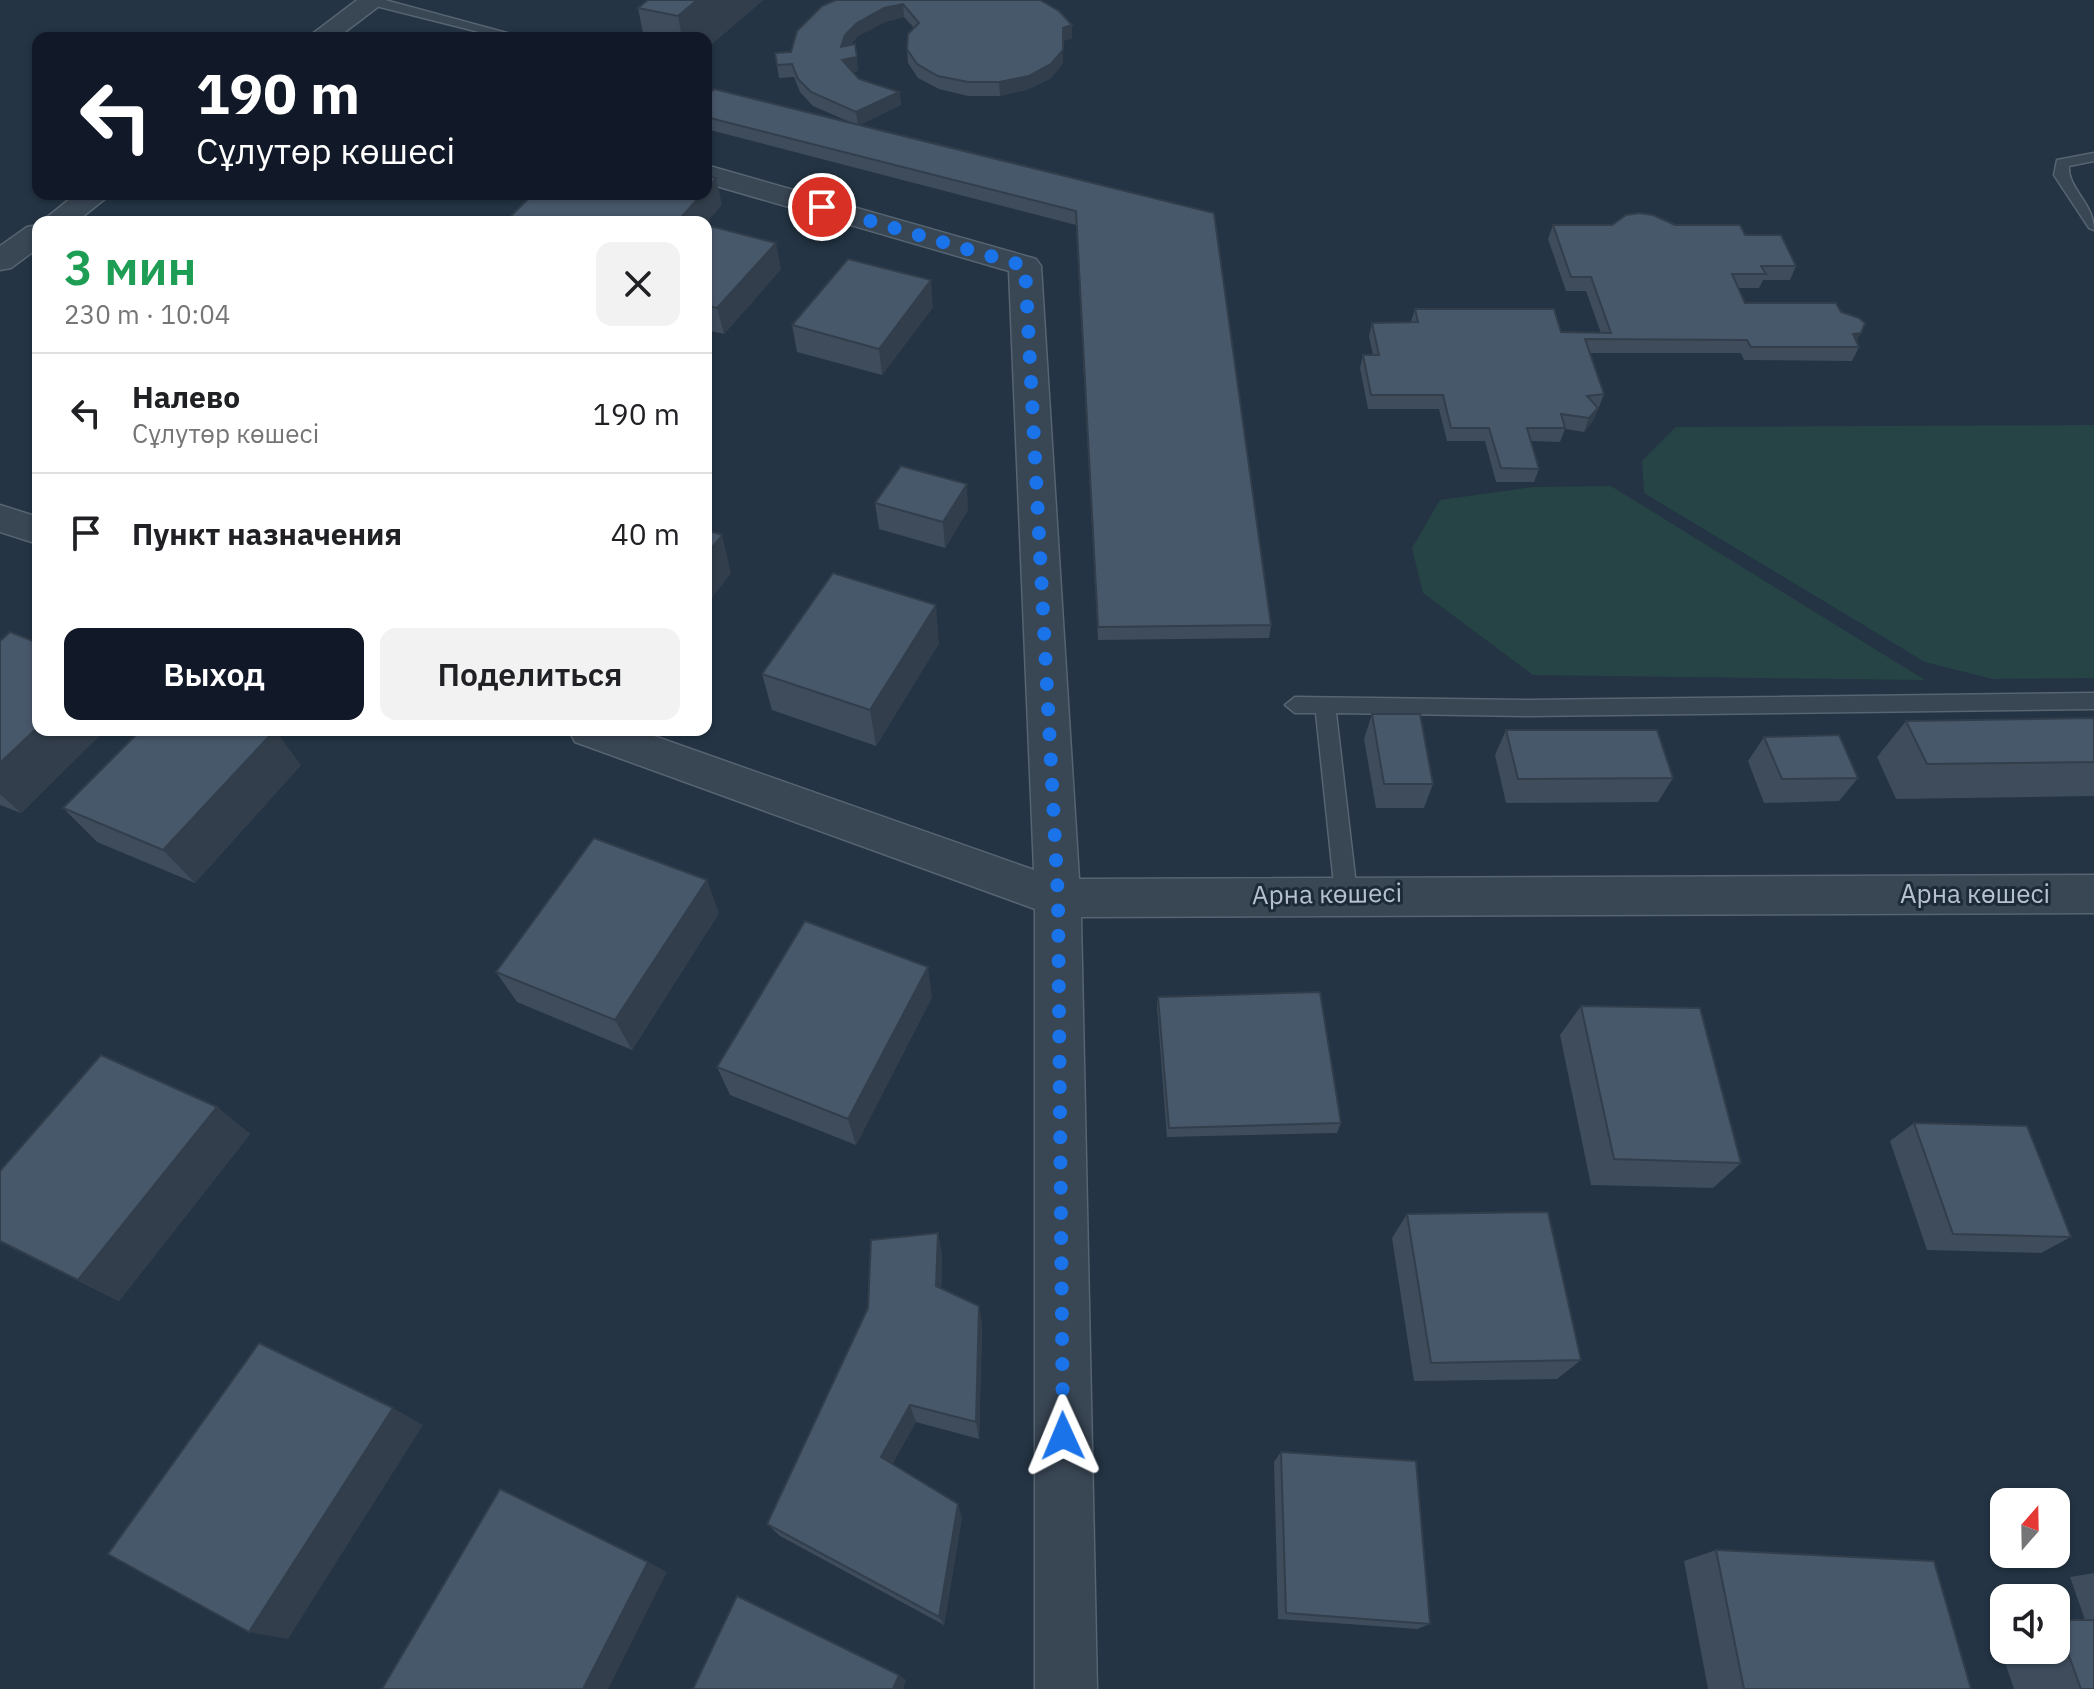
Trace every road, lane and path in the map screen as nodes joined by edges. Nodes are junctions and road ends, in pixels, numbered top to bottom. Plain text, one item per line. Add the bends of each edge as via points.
1 (374, 0) edge
2 (329, 32) edge
3 (496, 32) edge
4 (2094, 157) edge
5 (712, 176) edge
6 (87, 200) edge
7 (65, 216) edge
8 (2094, 225) edge
9 (32, 238) edge
10 (0, 261) edge
11 (0, 518) edge
12 (32, 529) edge
13 (2094, 701) edge
14 (1295, 705) dead end
15 (1325, 705) junction
16 (607, 736) edge
17 (1346, 894) junction
18 (2094, 894) edge
19 (1058, 898) junction
20 (1066, 1689) edge

1 - 2 street
1 - 3 lane
4 - 8 lane via 2062,163 2061,175
5 - 19 street via 1025,266
6 - 7 street
9 - 10 street
11 - 12 street
13 - 15 lane via 1528,708
14 - 15 lane
15 - 17 lane
16 - 19 street, Арна көшесі
17 - 18 street, Арна көшесі
17 - 19 street, Арна көшесі
19 - 20 street

